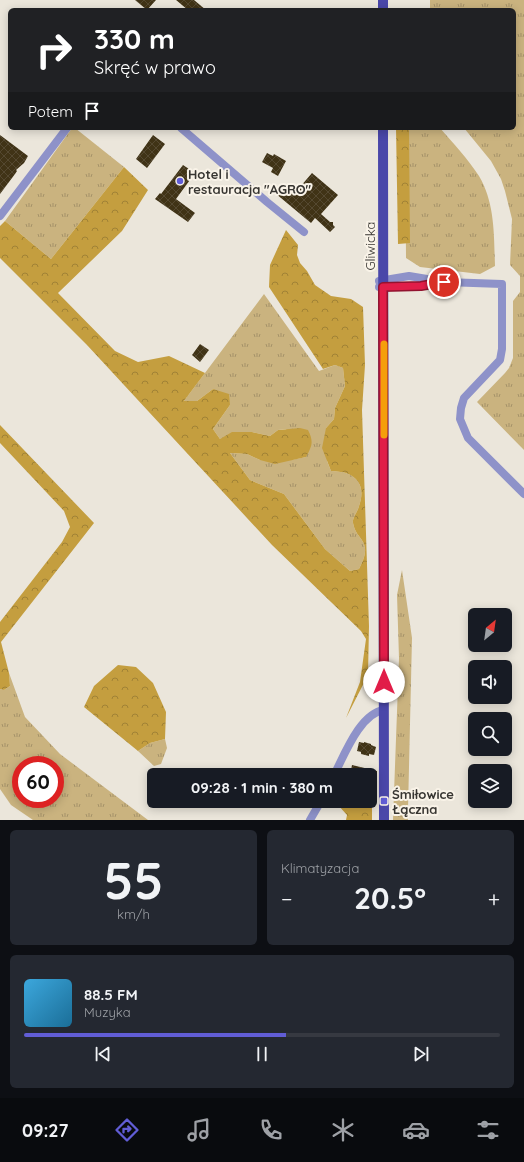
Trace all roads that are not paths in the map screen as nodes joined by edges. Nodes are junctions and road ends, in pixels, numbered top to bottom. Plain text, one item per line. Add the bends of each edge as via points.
1 (65, 130) edge
2 (183, 130) edge
3 (383, 130) edge
4 (0, 216) edge
5 (304, 232) dead end
6 (381, 284) junction
7 (524, 494) edge
8 (384, 710) junction
9 (338, 768) edge
10 (317, 808) edge
11 (310, 820) edge
12 (384, 820) edge

1 - 4 street
2 - 5 street
3 - 6 main road, Gliwicka
6 - 7 street via 410,276 444,282 502,284 500,360 464,398 460,419 468,438
6 - 8 main road, Gliwicka
8 - 9 street via 376,712 362,724
8 - 12 main road, Gliwicka
10 - 11 street

